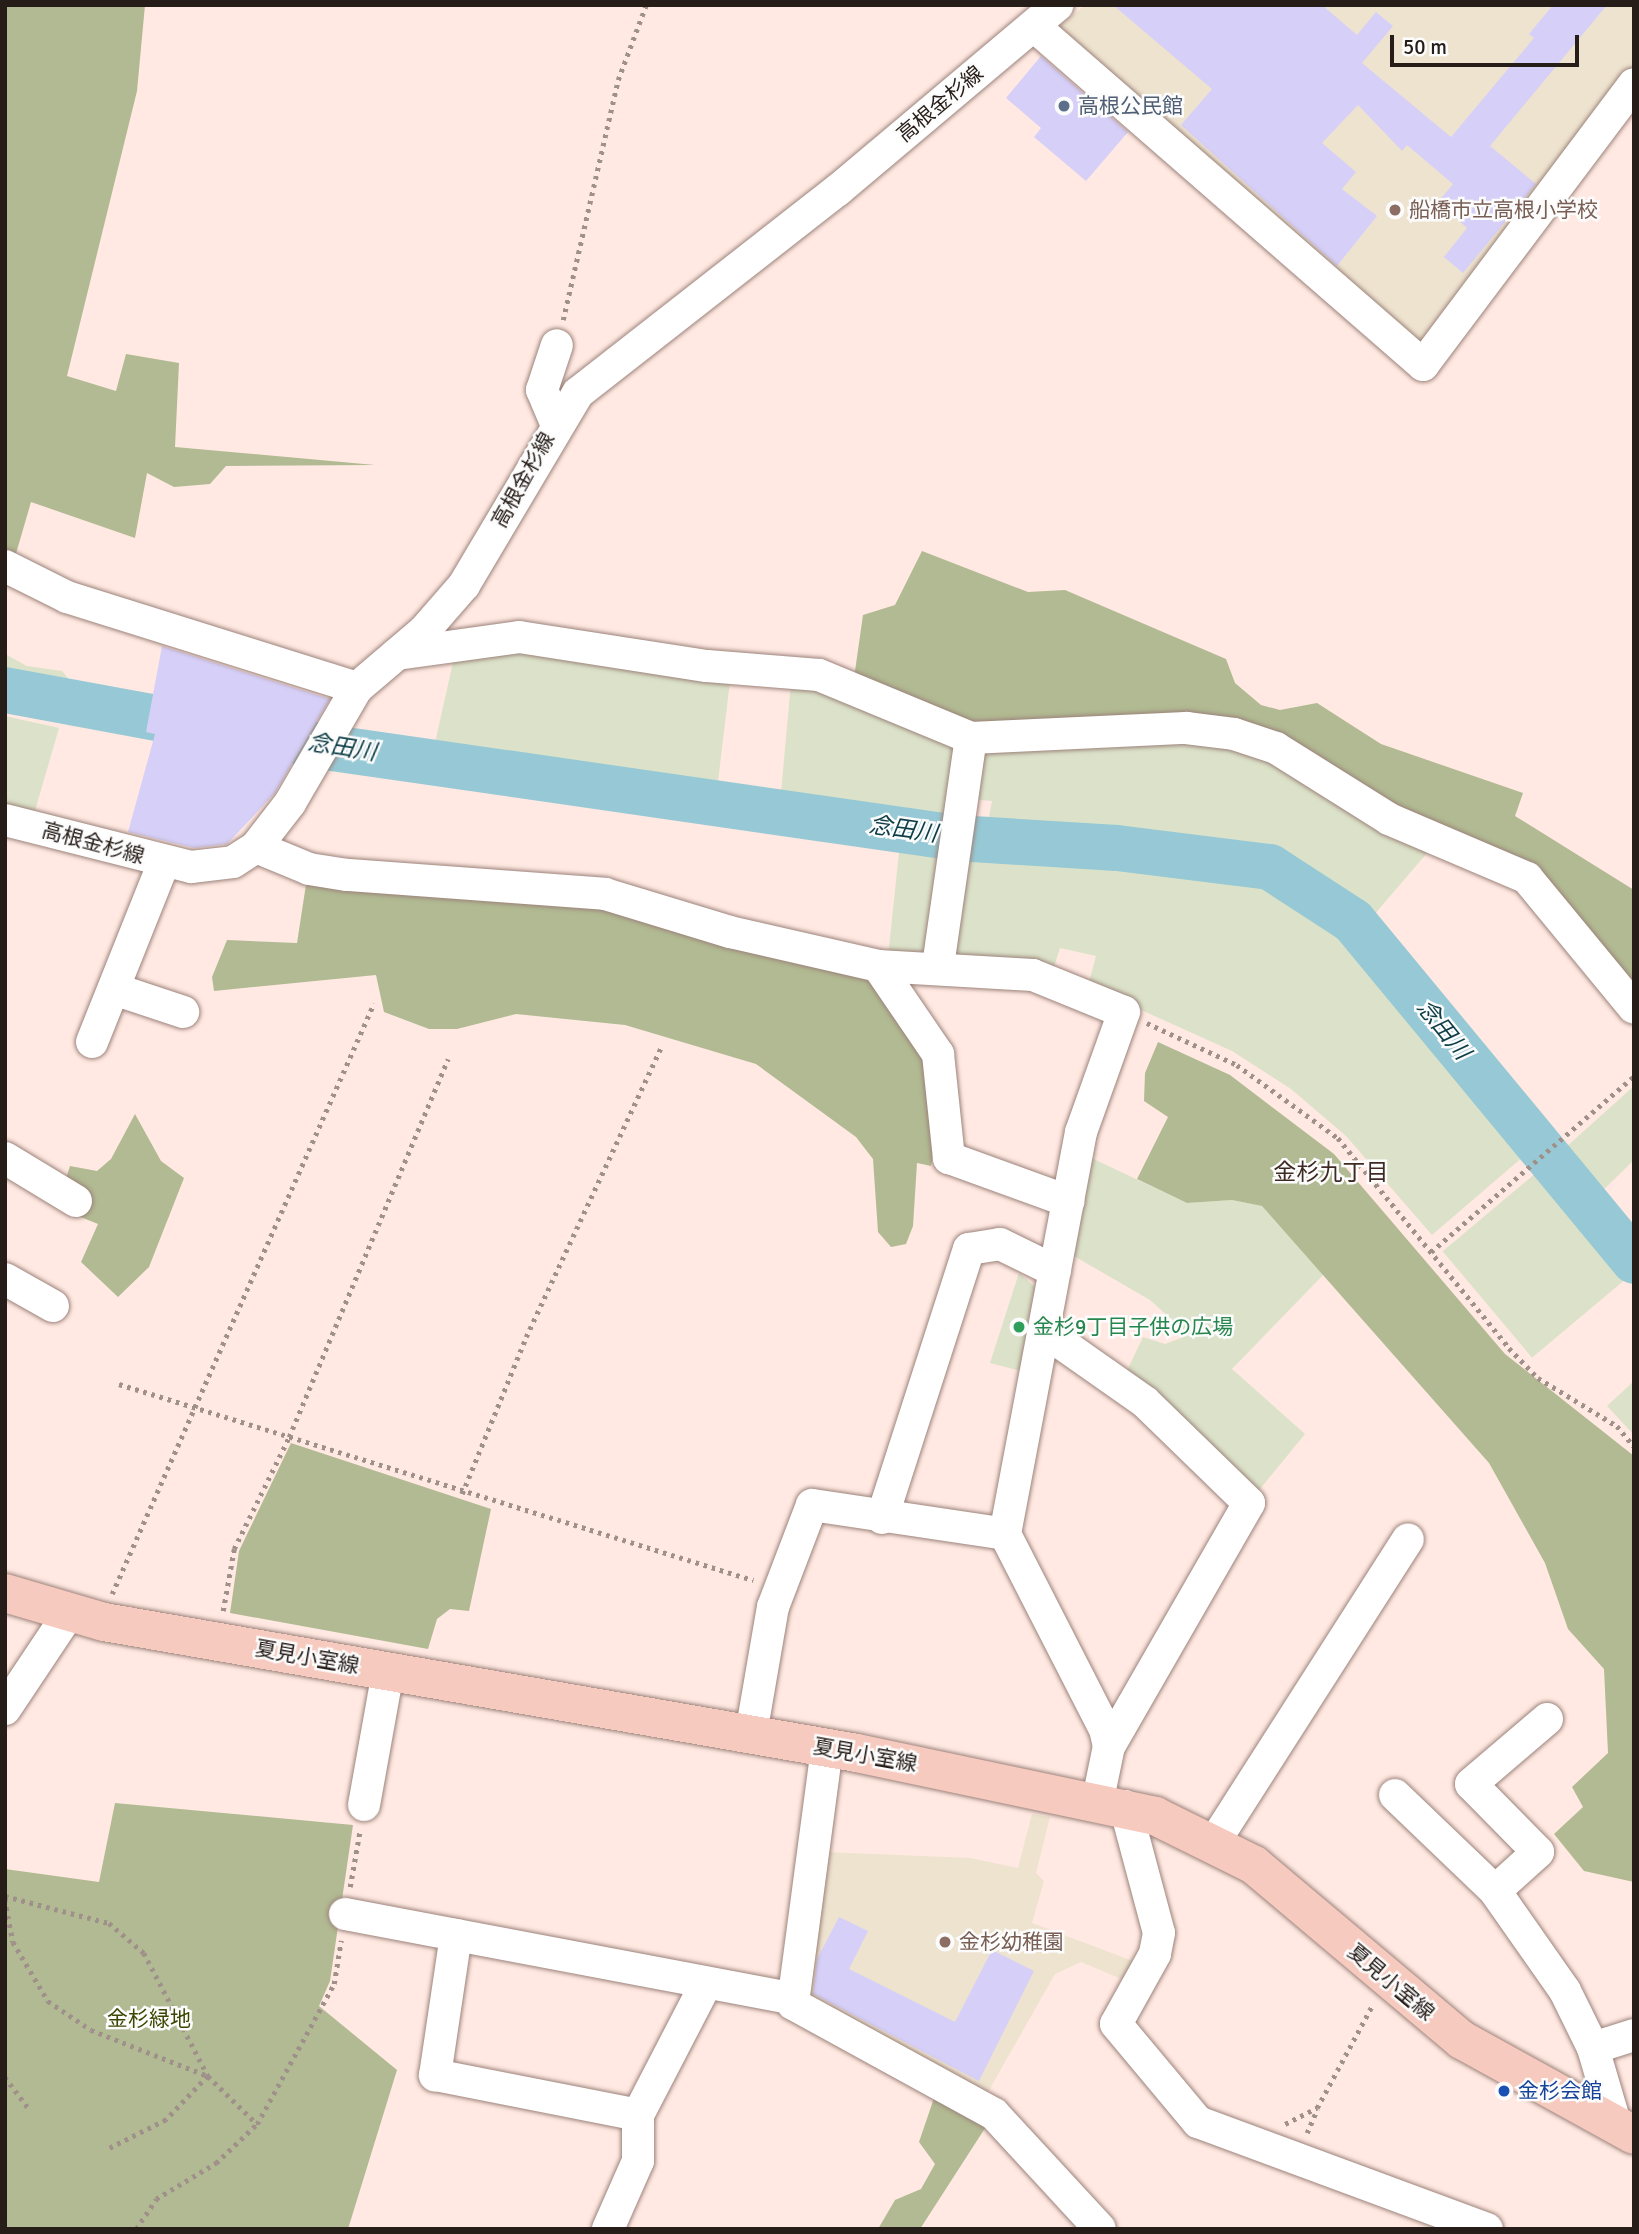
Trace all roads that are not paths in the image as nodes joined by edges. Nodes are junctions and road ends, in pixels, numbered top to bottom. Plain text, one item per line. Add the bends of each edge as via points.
1 (1058, 5) edge
2 (1034, 26) junction
3 (1634, 84) edge
4 (557, 345) road end
5 (556, 423) junction
6 (5, 566) edge
7 (397, 654) junction
8 (351, 696) junction
9 (971, 738) junction
10 (5, 820) edge
11 (264, 839) junction
12 (164, 862) junction
13 (878, 966) junction
14 (938, 966) junction
15 (114, 989) junction
16 (1634, 1008) edge
17 (183, 1012) dead end
18 (92, 1041) dead end
19 (5, 1158) edge
20 (76, 1201) dead end
21 (1068, 1201) junction
22 (1055, 1271) junction
23 (5, 1279) edge
24 (53, 1306) dead end
25 (1044, 1331) junction
26 (882, 1518) junction
27 (1006, 1534) junction
28 (1408, 1539) dead end
29 (5, 1592) edge
30 (87, 1617) junction
31 (388, 1671) junction
32 (5, 1709) edge
33 (1547, 1719) dead end
34 (751, 1734) junction
35 (1109, 1746) junction
36 (828, 1748) junction
37 (1395, 1796) dead end
38 (1112, 1802) junction
39 (365, 1805) road end
40 (1215, 1841) junction
41 (1495, 1891) junction
42 (345, 1914) road end
43 (456, 1935) junction
44 (706, 1984) junction
45 (791, 1998) junction
46 (1634, 2035) edge
47 (1593, 2048) junction
48 (638, 2115) junction
49 (1625, 2130) edge
50 (608, 2229) edge
51 (1100, 2229) edge
52 (1487, 2229) edge

1 - 2 street, 高根金杉線
2 - 3 street via 1423,365
2 - 5 street, 高根金杉線 via 838,190 595,376
4 - 5 street via 542,390
5 - 7 street, 高根金杉線 via 464,585
6 - 8 street via 67,597
7 - 8 street, 高根金杉線
7 - 9 street via 520,637 707,666 819,674
8 - 11 street, 高根金杉線
9 - 14 street
9 - 16 street via 1186,728 1276,748 1389,819 1527,877
10 - 12 street, 高根金杉線
11 - 12 street, 高根金杉線 via 212,867
11 - 13 street via 309,869 606,894 730,932
12 - 15 street
13 - 14 street
13 - 21 street via 938,1054 949,1158
14 - 21 street via 1033,975 1124,1012 1081,1132
15 - 17 street
15 - 18 street
19 - 20 street
21 - 22 street
22 - 25 street
22 - 26 street via 1000,1244 969,1249
23 - 24 street
25 - 27 street
25 - 35 street via 1145,1402 1250,1503
26 - 27 street
26 - 34 street via 812,1505 773,1607
27 - 35 street
28 - 40 street
29 - 30 main road, 夏見小室線
30 - 31 main road, 夏見小室線
30 - 32 street
31 - 34 main road, 夏見小室線
31 - 39 street
33 - 41 street via 1471,1784 1538,1852
34 - 36 main road, 夏見小室線
35 - 38 street
36 - 38 main road, 夏見小室線
36 - 45 street
37 - 41 street
38 - 40 main road, 夏見小室線
38 - 52 street via 1159,1933 1155,1954 1116,2024 1198,2122
40 - 49 main road, 夏見小室線 via 1294,1896 1386,1982 1462,2040
41 - 47 street via 1565,1991
42 - 43 street
43 - 44 street
43 - 48 street via 435,2075
44 - 45 street
44 - 48 street
45 - 51 street via 994,2114
46 - 47 street
47 - 49 street
48 - 50 street via 638,2161

